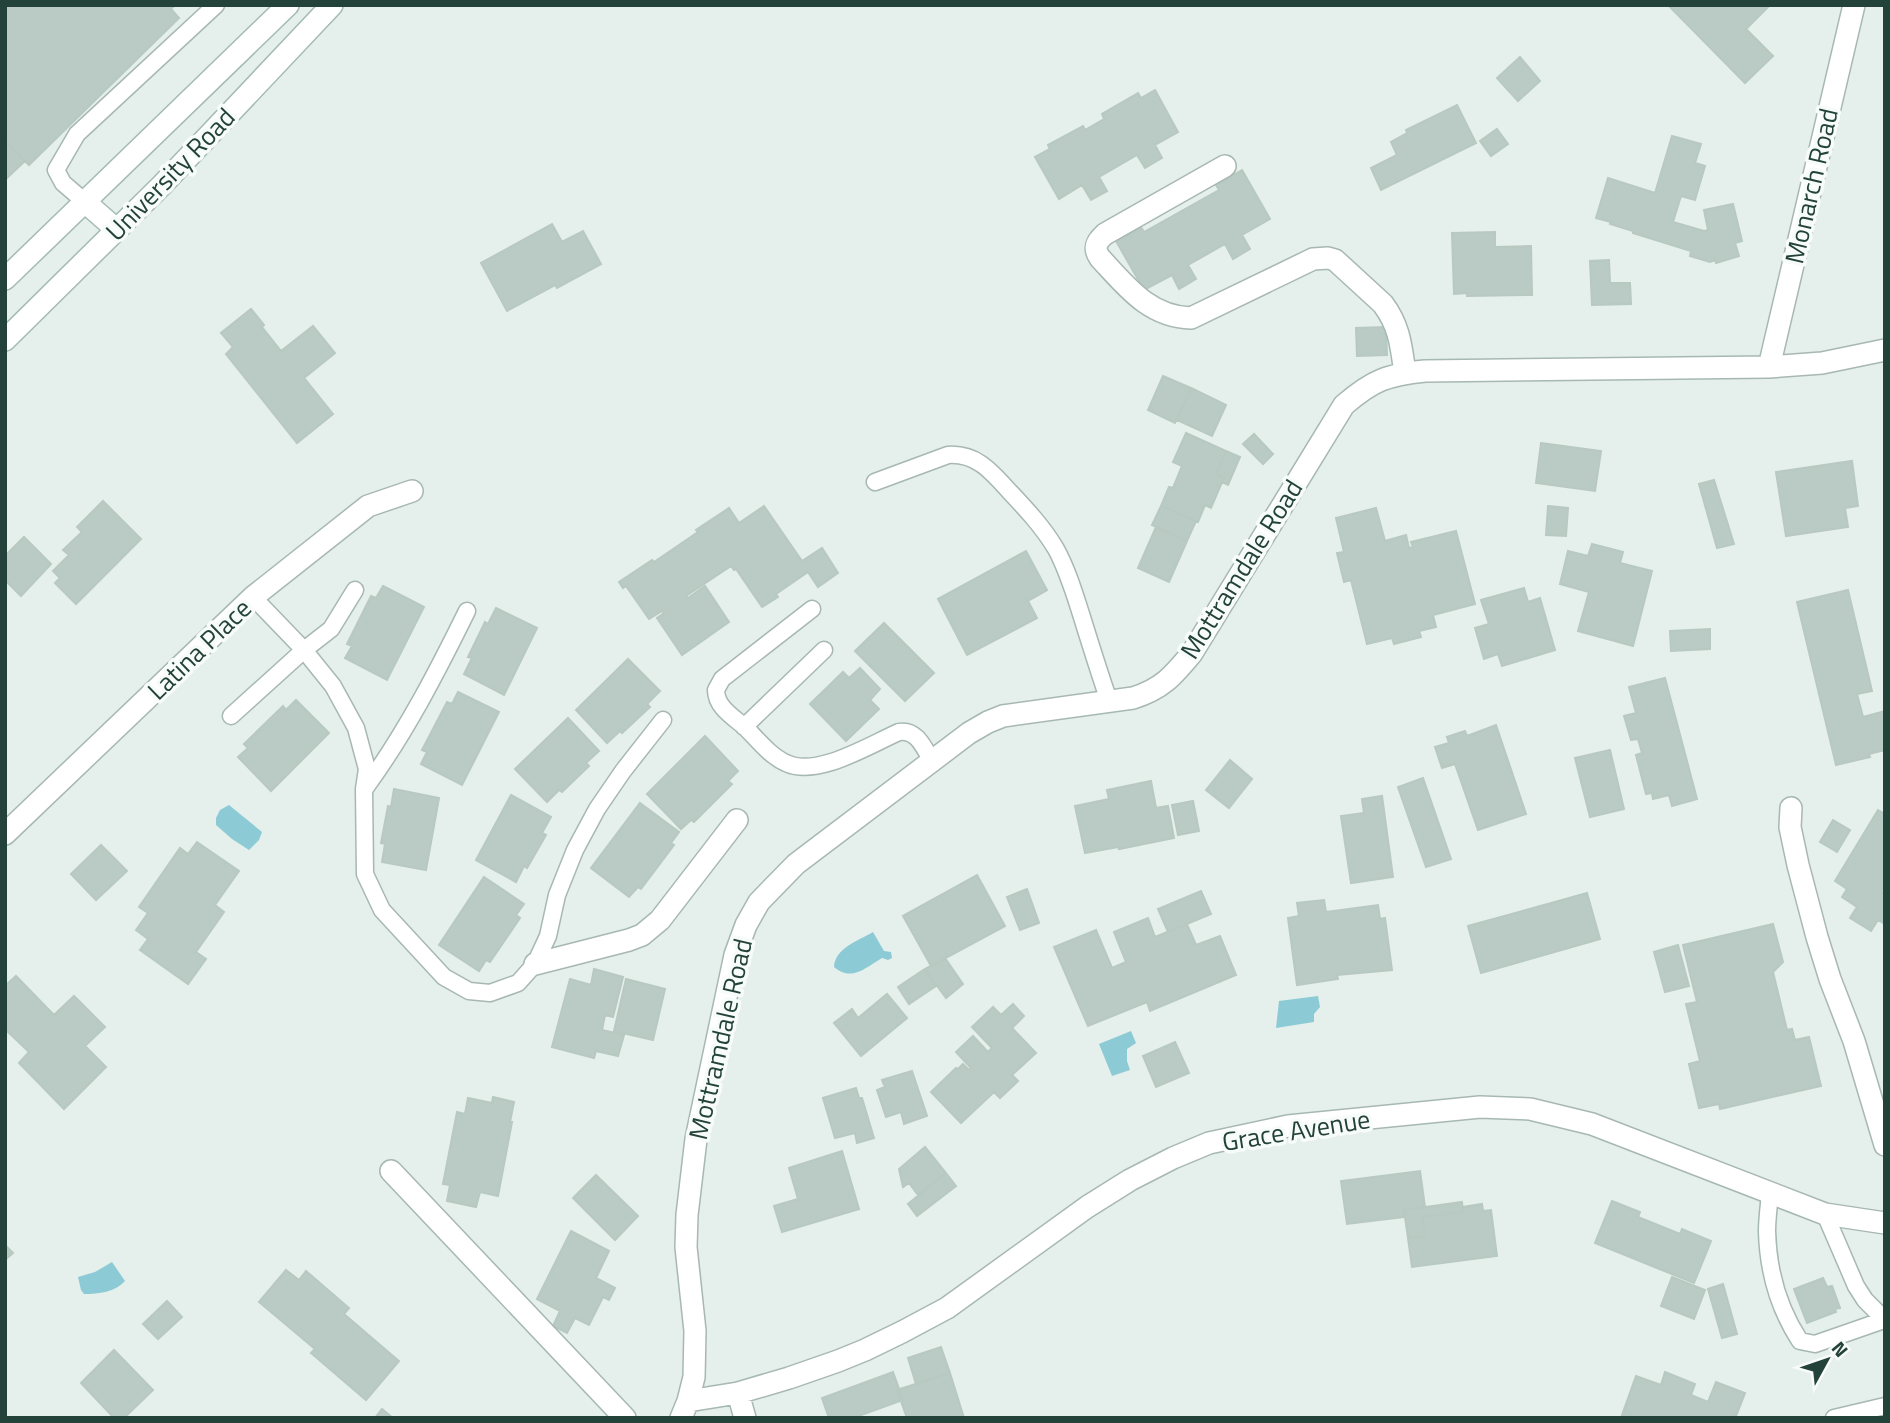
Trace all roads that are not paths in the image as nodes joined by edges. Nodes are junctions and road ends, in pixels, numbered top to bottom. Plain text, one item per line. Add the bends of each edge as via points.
1 (216, 5) edge
2 (288, 5) edge
3 (332, 5) edge
4 (1853, 5) edge
5 (1225, 166) dead end
6 (85, 202) junction
7 (117, 230) junction
8 (5, 279) edge
9 (5, 340) edge
10 (1885, 350) edge
11 (1769, 367) junction
12 (1405, 373) junction
13 (875, 482) dead end
14 (412, 491) dead end
15 (355, 590) dead end
16 (253, 597) junction
17 (812, 609) dead end
18 (467, 611) dead end
19 (304, 650) junction
20 (824, 650) dead end
21 (1109, 701) junction
22 (231, 716) dead end
23 (663, 720) dead end
24 (744, 727) junction
25 (932, 761) junction
26 (365, 789) junction
27 (1791, 808) dead end
28 (737, 820) dead end
29 (5, 834) edge
30 (535, 964) junction
31 (1885, 1145) edge
32 (391, 1171) dead end
33 (1770, 1193) junction
34 (1825, 1214) junction
35 (1885, 1223) edge
36 (1885, 1320) edge
37 (738, 1392) junction
38 (1885, 1406) edge
39 (685, 1410) edge
40 (625, 1418) edge
41 (745, 1418) edge
42 (1834, 1418) edge

1 - 6 lane via 77,134 55,170
2 - 6 street, University Road
3 - 7 street, University Road
4 - 11 street, Monarch Road
5 - 12 street via 1105,234 1095,246 1096,253 1148,306 1191,318 1313,259 1328,258 1390,313 1398,330
6 - 7 street
6 - 8 street, University Road
7 - 9 street, University Road
10 - 11 street, Mottramdale Road via 1822,363
11 - 12 street, Mottramdale Road
12 - 21 street, Mottramdale Road via 1365,387 1345,405 1192,653 1173,676 1152,692
13 - 21 lane via 958,454 978,460 991,471 1056,550
14 - 16 street, Latina Place via 368,506
15 - 19 lane via 331,629
16 - 19 lane
16 - 29 street, Latina Place
17 - 24 lane via 718,684 719,703
18 - 26 lane via 410,719
19 - 22 lane
19 - 26 lane via 333,686 356,728 367,769
20 - 24 lane
21 - 25 street, Mottramdale Road via 1003,716
23 - 30 lane via 597,809 575,850
24 - 25 lane via 775,756 800,767 826,765 905,731 915,736
25 - 39 street, Mottramdale Road via 796,863 759,902 746,925 696,1139 685,1247 695,1354
26 - 30 lane via 365,874 382,910 444,977 469,991 491,993 518,983
27 - 31 street via 1790,827 1817,937
28 - 30 street via 651,929 629,940
32 - 40 street
33 - 34 street, Grace Avenue
33 - 36 lane via 1767,1232 1773,1279 1787,1321 1800,1341 1815,1344
33 - 37 street, Grace Avenue via 1592,1124 1530,1109 1480,1107 1288,1126 1209,1143 1173,1158 1087,1207 947,1308 838,1361
34 - 35 street, Grace Avenue
34 - 36 lane via 1856,1286
37 - 39 street, Grace Avenue
37 - 41 street
38 - 42 lane

